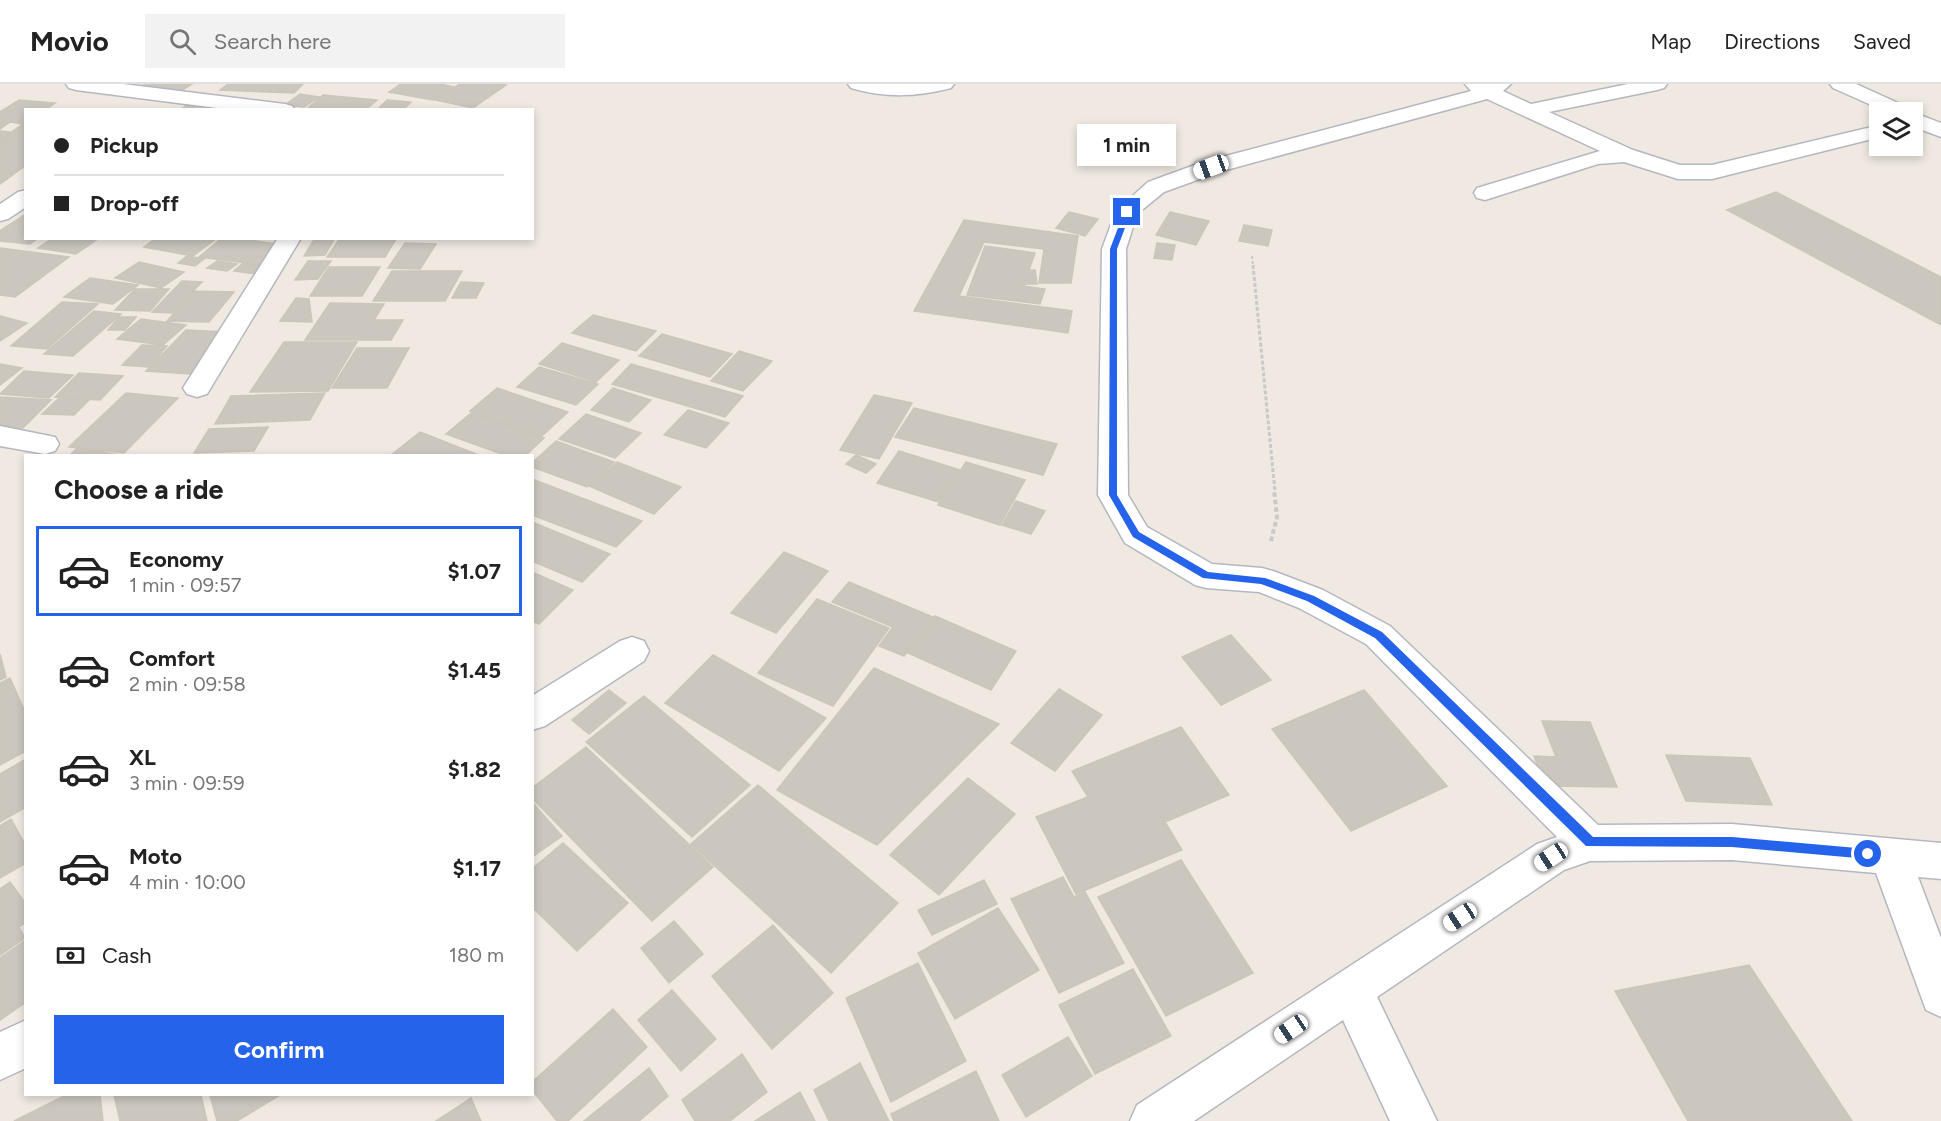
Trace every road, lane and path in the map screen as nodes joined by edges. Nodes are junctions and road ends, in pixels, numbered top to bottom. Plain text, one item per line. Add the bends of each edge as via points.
1 (76, 84) edge
2 (193, 84) edge
3 (858, 84) edge
4 (944, 84) edge
5 (1657, 84) edge
6 (1840, 84) edge
7 (1488, 87) edge
8 (175, 96) junction
9 (1878, 102) edge
10 (158, 108) edge
11 (269, 108) edge
12 (1530, 110) junction
13 (1923, 123) edge
14 (1941, 130) edge
15 (1869, 133) edge
16 (1625, 155) junction
17 (1485, 193) dead end
18 (24, 197) edge
19 (0, 214) edge
20 (289, 240) edge
21 (1252, 256) dead end
22 (197, 388) dead end
23 (0, 436) edge
24 (45, 444) dead end
25 (1262, 580) junction
26 (633, 651) dead end
27 (534, 714) edge
28 (1590, 843) junction
29 (1890, 856) junction
30 (1941, 861) edge
31 (1350, 990) junction
32 (1941, 995) edge
33 (24, 1043) edge
34 (0, 1058) edge
35 (1153, 1121) edge
36 (1414, 1121) edge

1 - 8 street
2 - 8 street
3 - 4 street via 879,91
5 - 12 street
6 - 9 street
7 - 12 street
7 - 25 street via 1211,167 1156,187 1127,212 1114,249 1113,495 1136,535 1206,576
8 - 10 street
8 - 11 street
12 - 16 street
13 - 14 street
15 - 16 street via 1712,172 1678,172
16 - 17 street via 1596,158
18 - 19 street
20 - 22 street
21 - 25 path via 1278,517
23 - 24 street
25 - 28 street via 1311,599 1378,635
26 - 27 street
28 - 29 street via 1732,842
28 - 31 street via 1551,857
29 - 30 street
29 - 32 street
31 - 35 street
31 - 36 street
33 - 34 street

